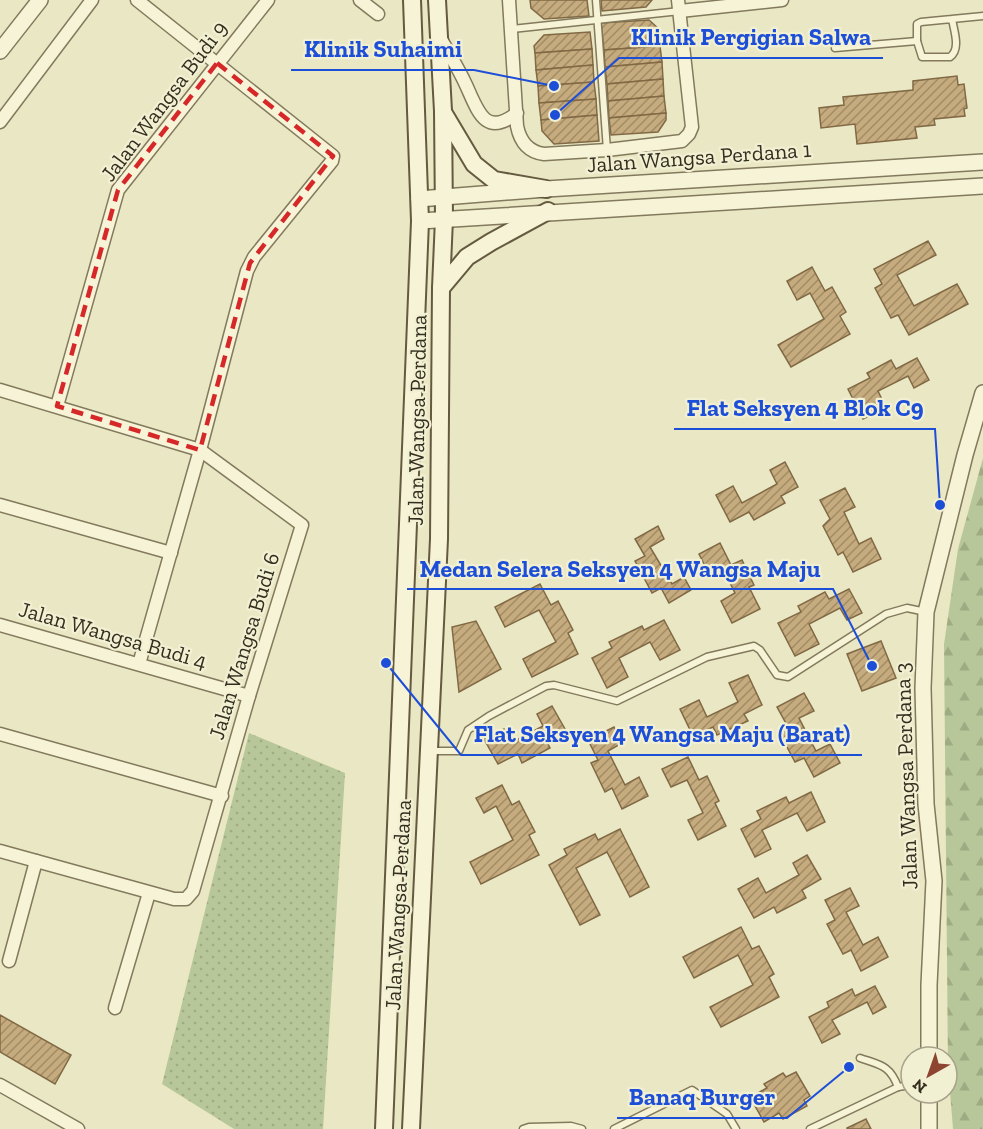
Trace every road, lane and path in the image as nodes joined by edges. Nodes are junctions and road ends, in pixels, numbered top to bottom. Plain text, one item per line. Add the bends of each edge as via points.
1 (40, 0) edge
2 (92, 0) edge
3 (137, 0) edge
4 (268, 0) edge
5 (360, 0) edge
6 (412, 0) edge
7 (437, 0) edge
8 (509, 0) edge
9 (596, 0) edge
10 (782, 0) edge
11 (679, 5) edge
12 (378, 14) dead end
13 (983, 16) edge
14 (598, 19) junction
15 (952, 19) junction
16 (512, 29) junction
17 (438, 33) junction
18 (917, 41) junction
19 (835, 48) dead end
20 (0, 51) edge
21 (218, 63) junction
22 (443, 111) junction
23 (517, 113) junction
24 (0, 122) edge
25 (607, 150) junction
26 (978, 160) edge
27 (983, 186) edge
28 (546, 189) junction
29 (443, 198) junction
30 (419, 199) junction
31 (548, 212) junction
32 (444, 219) junction
33 (420, 221) junction
34 (441, 288) junction
35 (0, 390) edge
36 (983, 393) edge
37 (57, 406) junction
38 (200, 450) junction
39 (0, 505) edge
40 (171, 553) junction
41 (926, 612) junction
42 (0, 625) edge
43 (139, 664) junction
44 (249, 696) junction
45 (0, 734) edge
46 (428, 751) junction
47 (222, 796) junction
48 (0, 851) edge
49 (36, 861) junction
50 (149, 893) junction
51 (9, 962) dead end
52 (115, 1008) dead end
53 (929, 1045) edge
54 (860, 1058) dead end
55 (0, 1085) edge
56 (898, 1087) joint
57 (929, 1105) edge
58 (78, 1129) edge
59 (384, 1129) edge
60 (411, 1129) edge
61 (523, 1129) edge
62 (582, 1129) edge
63 (614, 1129) edge
64 (736, 1129) edge
65 (810, 1129) edge
66 (929, 1129) edge

1 - 20 street
2 - 24 street
3 - 21 street
4 - 21 street, Jalan Wangsa Budi 9
5 - 12 street
6 - 30 main road, Jalan Wangsa Perdana
7 - 17 main road, Jalan Wangsa Perdana
8 - 16 street
9 - 14 lane
10 - 11 street
11 - 14 lane
11 - 25 street via 692,127 689,135 682,141
13 - 15 lane
14 - 16 lane
14 - 25 lane
15 - 18 lane via 921,22 916,27
15 - 18 lane via 957,50 950,57 922,57
16 - 23 street
17 - 22 main road, Jalan Wangsa Perdana
17 - 23 street via 473,105 485,119 504,123
18 - 19 lane
21 - 37 street, Jalan Wangsa Budi 9 via 118,190
21 - 38 street via 333,156 250,263
22 - 28 main road via 474,164 494,180
22 - 29 main road, Jalan Wangsa Perdana
23 - 25 street via 520,138 536,153
26 - 28 street, Jalan Wangsa Perdana 1
27 - 31 street, Jalan Wangsa Perdana 1
28 - 29 street, Jalan Wangsa Perdana 1
29 - 30 street, Jalan Wangsa Perdana 1
29 - 32 main road, Jalan Wangsa Perdana
30 - 33 main road, Jalan Wangsa Perdana
31 - 32 street, Jalan Wangsa Perdana 1
31 - 34 main road via 467,257
32 - 33 street, Jalan Wangsa Perdana 1
32 - 34 main road, Jalan Wangsa Perdana
33 - 59 main road, Jalan Wangsa Perdana
34 - 46 main road, Jalan Wangsa Perdana via 439,540
35 - 37 street
36 - 41 street, Jalan Wangsa Perdana 3
37 - 38 street
38 - 40 street
38 - 44 street, Jalan Wangsa Budi 6 via 302,525
39 - 40 street
40 - 43 street
41 - 46 lane via 907,608 886,614 788,677 777,675 754,646 707,657 617,701 546,686 468,730 459,751
41 - 53 street, Jalan Wangsa Perdana 3 via 926,804 934,881
42 - 43 street, Jalan Wangsa Budi 4
43 - 44 street, Jalan Wangsa Budi 4
44 - 47 street, Jalan Wangsa Budi 6
45 - 47 street
46 - 60 main road, Jalan Wangsa Perdana
47 - 50 street, Jalan Wangsa Budi 6 via 193,891 186,899
48 - 49 street
49 - 50 street
49 - 51 street
50 - 52 street
54 - 56 lane via 887,1068
55 - 58 street
56 - 65 lane
57 - 66 street
61 - 62 lane
63 - 64 lane via 692,1090 727,1114

